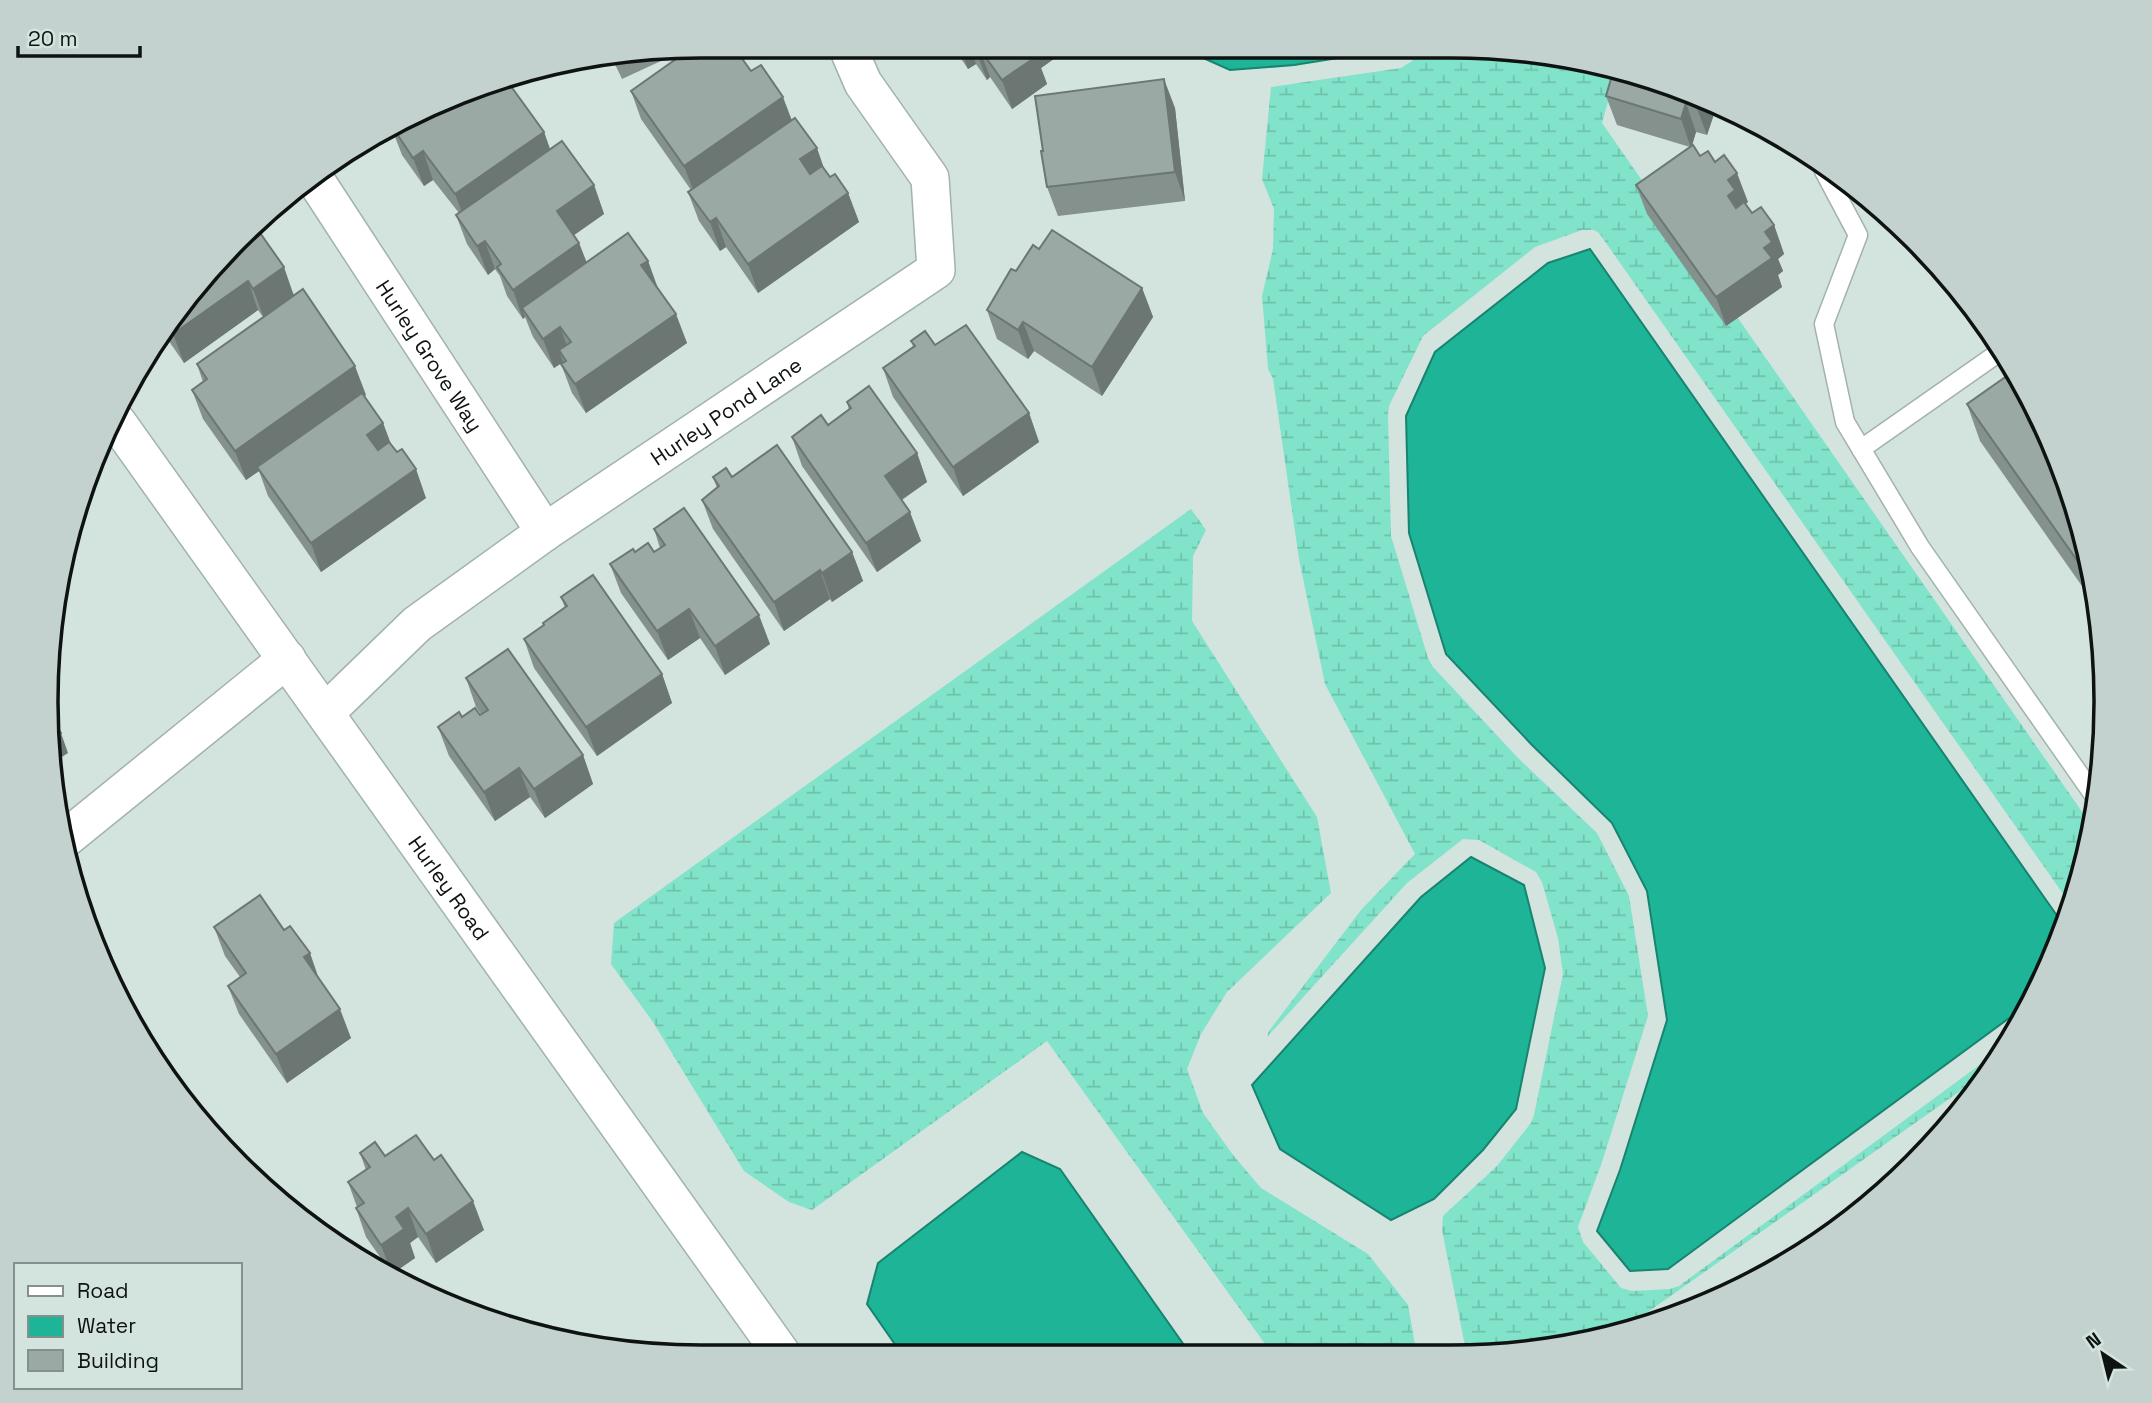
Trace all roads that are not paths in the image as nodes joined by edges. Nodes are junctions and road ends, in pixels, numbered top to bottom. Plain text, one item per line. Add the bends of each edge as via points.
1 (851, 58) edge
2 (1830, 182) edge
3 (318, 185) edge
4 (1993, 356) edge
5 (120, 426) edge
6 (1861, 449) junction
7 (545, 532) junction
8 (287, 659) junction
9 (326, 712) junction
10 (2089, 788) edge
11 (72, 834) edge
12 (775, 1345) edge

1 - 7 street, Hurley Pond Lane via 863,83 930,178 936,270
2 - 6 lane via 1858,235 1824,324 1845,422
3 - 7 street, Hurley Grove Way
4 - 6 lane
5 - 8 street, Hurley Road
6 - 10 lane via 1920,547
7 - 9 street, Hurley Pond Lane via 417,624
8 - 9 street, Hurley Road
8 - 11 street
9 - 12 street, Hurley Road

